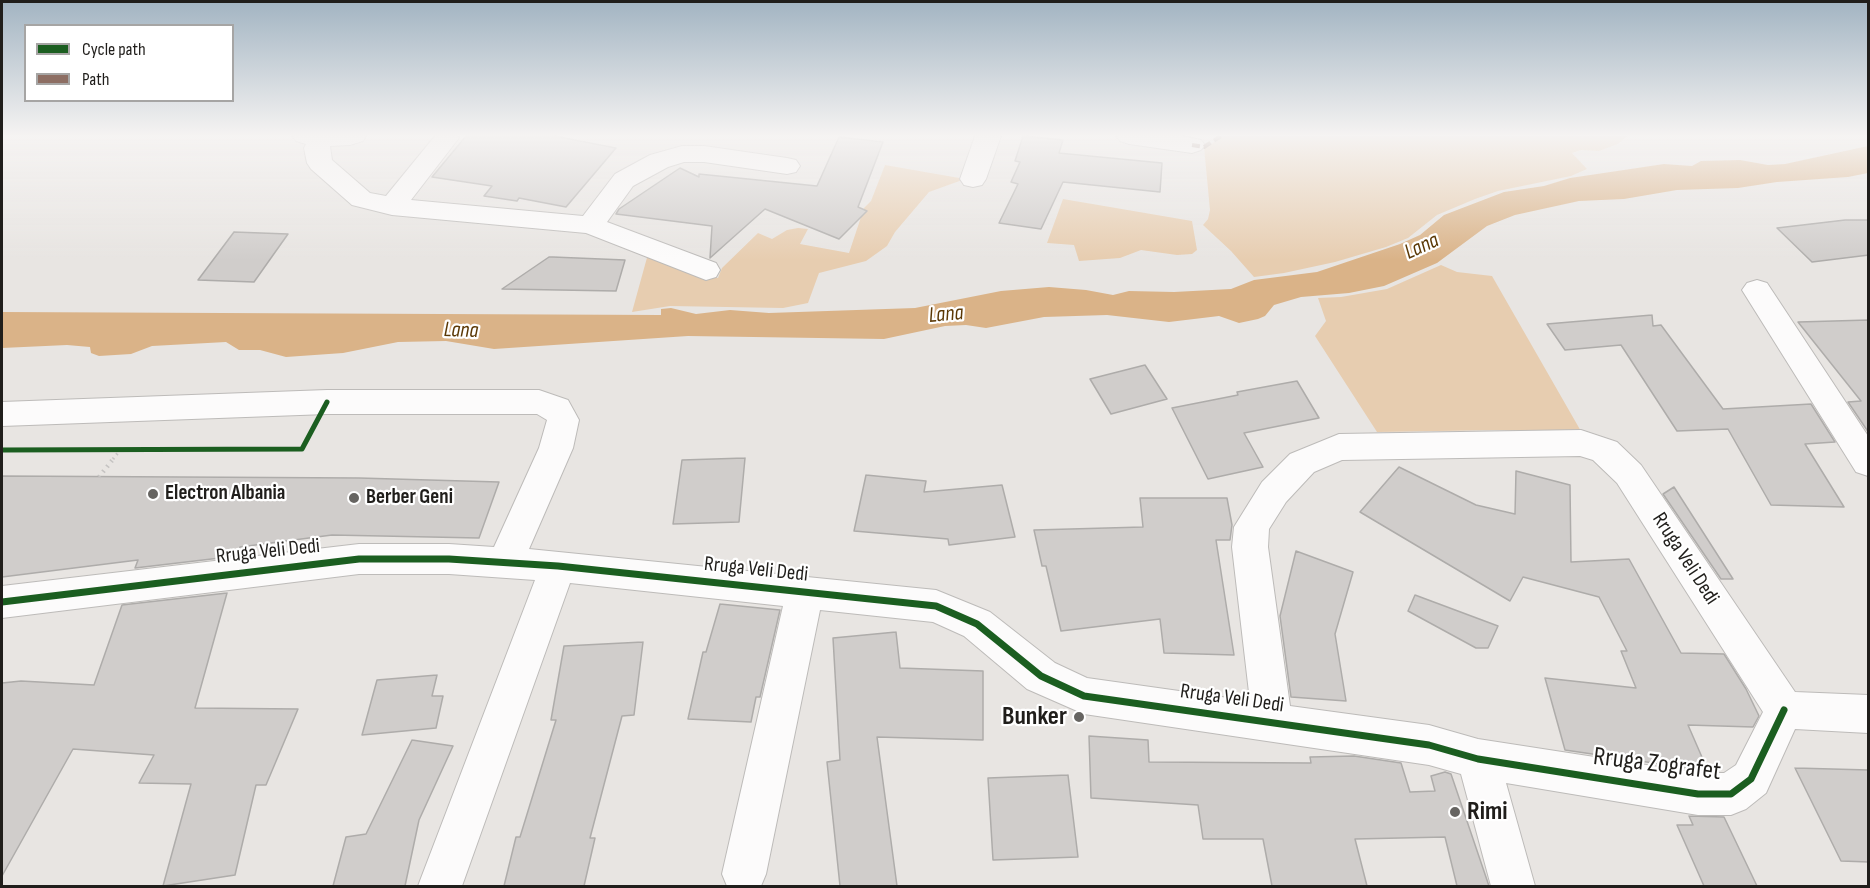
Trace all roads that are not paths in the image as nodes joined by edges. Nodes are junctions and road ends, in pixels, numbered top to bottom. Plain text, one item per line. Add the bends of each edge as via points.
1 (336, 177) edge
2 (415, 177) edge
3 (629, 177) edge
4 (392, 206) junction
5 (590, 225) junction
6 (706, 270) dead end
7 (1757, 290) dead end
8 (2, 414) edge
9 (1869, 463) edge
10 (505, 562) junction
11 (558, 566) junction
12 (805, 591) junction
13 (2, 602) edge
14 (1785, 710) junction
15 (1869, 714) edge
16 (1272, 721) junction
17 (1478, 759) junction
18 (744, 874) dead end
19 (440, 886) edge
20 (1513, 886) edge

1 - 4 street via 361,199
2 - 4 street
3 - 5 street
4 - 5 street
5 - 6 street
7 - 9 street
8 - 10 street via 327,402 539,402 557,409 563,420 556,448
10 - 11 street, Rruga Veli Dedi
10 - 13 street, Rruga Veli Dedi via 359,559
11 - 12 street, Rruga Veli Dedi
11 - 19 street
12 - 16 street, Rruga Veli Dedi via 936,606 977,624 1041,676 1084,696
12 - 18 street
14 - 15 street
14 - 16 street, Rruga Veli Dedi via 1629,474 1605,451 1581,443 1339,447 1302,463 1274,492 1252,527 1250,547
14 - 17 street, Rruga Zografet via 1751,779 1731,794 1698,795
16 - 17 street, Rruga Veli Dedi via 1429,745
17 - 20 street

